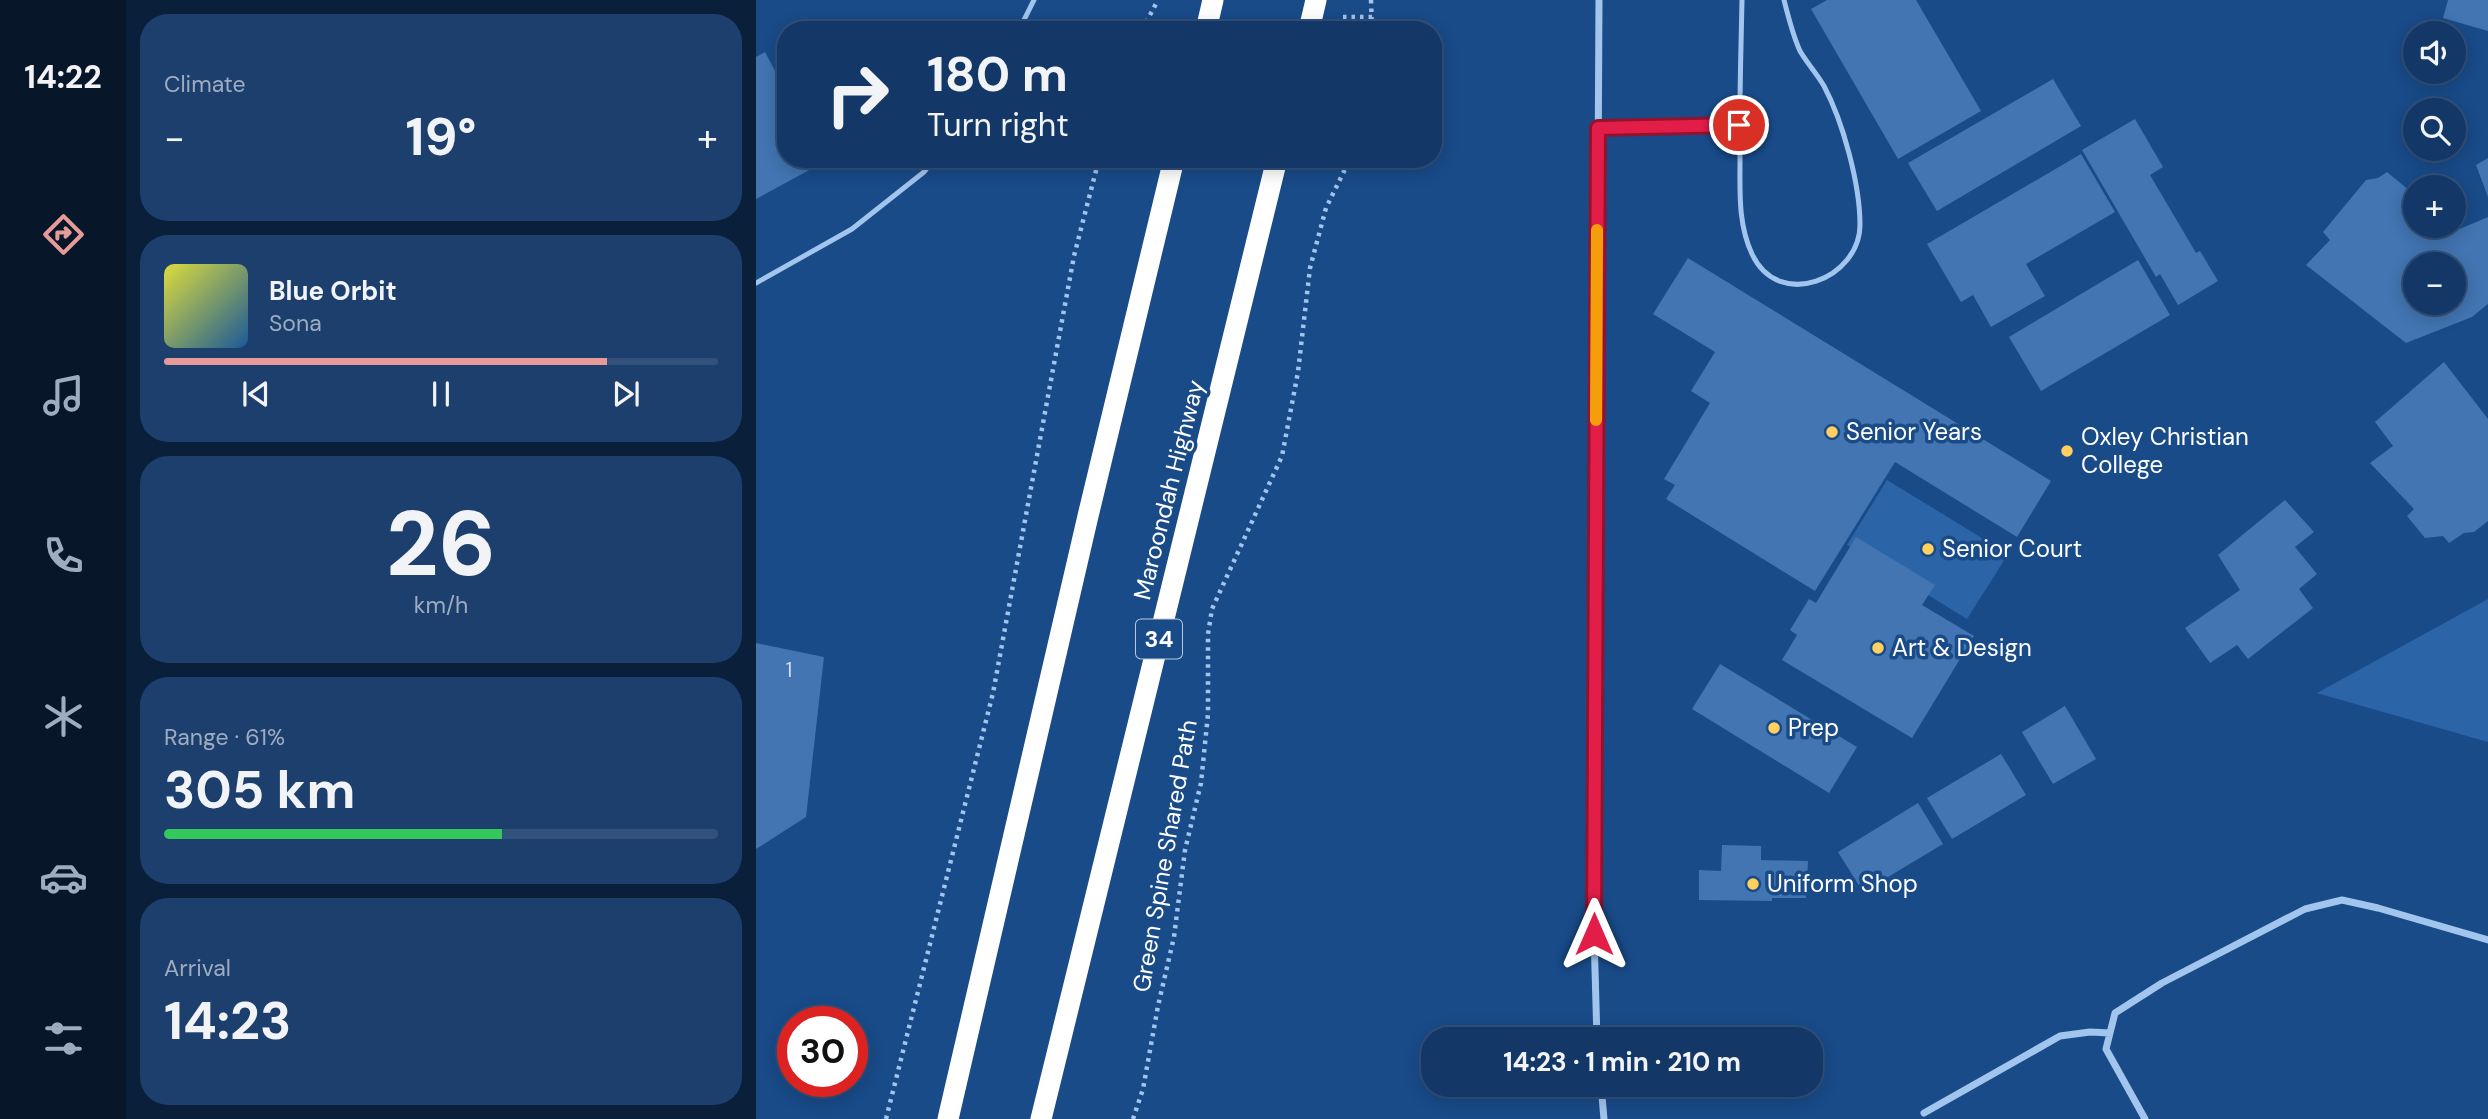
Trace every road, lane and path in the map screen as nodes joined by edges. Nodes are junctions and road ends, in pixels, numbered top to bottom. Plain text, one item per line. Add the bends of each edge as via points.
1 (1034, 0) edge
2 (1158, 0) edge
3 (1213, 0) edge
4 (1316, 0) edge
5 (1371, 0) edge
6 (1599, 0) edge
7 (1742, 0) edge
8 (1784, 0) edge
9 (1343, 17) dead end
10 (1372, 17) junction
11 (1024, 21) edge
12 (1147, 21) edge
13 (1208, 21) edge
14 (1311, 21) edge
15 (1372, 21) edge
16 (1739, 125) junction
17 (1598, 128) junction
18 (927, 168) edge
19 (1097, 168) edge
20 (1172, 168) edge
21 (1275, 168) edge
22 (1346, 168) edge
23 (756, 282) edge
24 (2488, 940) edge
25 (1597, 1027) edge
26 (2109, 1034) junction
27 (1602, 1097) edge
28 (1924, 1113) dead end
29 (886, 1119) edge
30 (948, 1119) edge
31 (1041, 1119) edge
32 (1133, 1119) edge
33 (1604, 1119) edge
34 (2145, 1119) edge

1 - 11 lane
2 - 12 path
3 - 13 highway
4 - 14 highway
5 - 10 path
6 - 17 street
7 - 16 lane
8 - 16 lane via 1800,50 1824,87 1844,137 1857,192 1858,241 1834,272 1815,281 1777,283 1752,255 1741,212
9 - 10 path
10 - 15 path
16 - 17 lane
17 - 25 street
18 - 23 lane via 852,229
19 - 29 path via 1074,256 993,693
20 - 30 highway
21 - 31 highway, Maroondah Highway / 34
22 - 32 path, Green Spine Shared Path via 1326,208 1310,268 1282,456 1212,610 1201,783 1185,850 1174,937
24 - 26 street via 2342,900 2305,909 2162,983 2115,1013
26 - 28 street via 2060,1037
26 - 34 street via 2106,1049
27 - 33 street

